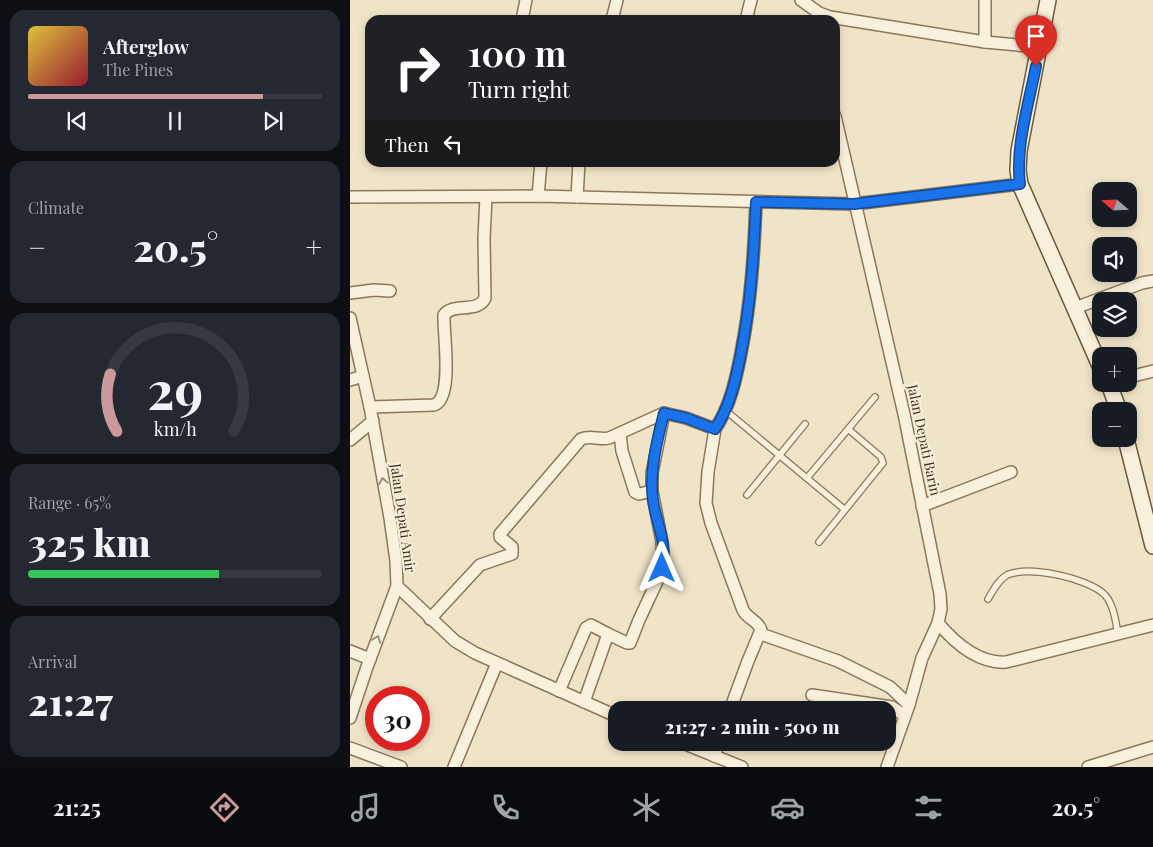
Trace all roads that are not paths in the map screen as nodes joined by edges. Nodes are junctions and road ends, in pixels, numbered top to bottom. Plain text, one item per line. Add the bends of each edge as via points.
1 (526, 0) edge
2 (617, 0) edge
3 (751, 0) edge
4 (985, 0) edge
5 (1048, 0) edge
6 (803, 1) edge
7 (523, 15) edge
8 (613, 15) edge
9 (747, 15) edge
10 (810, 15) edge
11 (824, 15) edge
12 (840, 19) edge
13 (985, 42) junction
14 (1039, 47) junction
15 (840, 139) edge
16 (541, 167) edge
17 (579, 167) edge
18 (1020, 184) junction
19 (538, 196) junction
20 (350, 197) edge
21 (486, 197) junction
22 (577, 197) junction
23 (756, 202) junction
24 (854, 204) junction
25 (1153, 281) edge
26 (390, 290) dead end
27 (350, 293) edge
28 (1075, 308) junction
29 (350, 318) edge
30 (1092, 347) edge
31 (1153, 371) edge
32 (363, 376) junction
33 (1137, 376) edge
34 (350, 380) edge
35 (876, 397) dead end
36 (370, 407) junction
37 (725, 410) junction
38 (664, 413) junction
39 (373, 421) junction
40 (805, 424) dead end
41 (715, 429) junction
42 (848, 429) junction
43 (620, 434) junction
44 (350, 440) edge
45 (1128, 447) edge
46 (778, 455) junction
47 (1011, 472) dead end
48 (807, 478) junction
49 (652, 491) junction
50 (747, 495) dead end
51 (922, 506) junction
52 (844, 509) junction
53 (819, 542) dead end
54 (1153, 546) edge
55 (397, 586) junction
56 (988, 599) dead end
57 (430, 618) junction
58 (938, 623) junction
59 (1153, 626) edge
60 (608, 634) junction
61 (760, 634) junction
62 (1118, 635) junction
63 (350, 651) edge
64 (370, 659) junction
65 (497, 663) junction
66 (559, 691) junction
67 (812, 694) dead end
68 (353, 696) edge
69 (733, 701) edge
70 (584, 702) junction
71 (906, 708) junction
72 (608, 712) edge
73 (350, 718) edge
74 (1153, 747) edge
75 (350, 748) edge
76 (702, 751) edge
77 (716, 751) edge
78 (714, 756) junction
79 (401, 767) edge
80 (454, 767) edge
81 (742, 767) edge
82 (888, 767) edge
83 (1088, 767) edge

1 - 7 street
2 - 8 street
3 - 9 street
4 - 13 street
5 - 14 main road
6 - 10 street
6 - 11 street
12 - 13 street
13 - 14 street
14 - 18 main road via 1019,151
15 - 24 street, Jalan Depati Barin
16 - 19 street
17 - 22 street
18 - 24 street
18 - 28 main road
19 - 21 street
19 - 22 street
20 - 21 street
21 - 36 street via 485,298 479,305 449,310 444,315 446,381 441,400 434,405
22 - 23 street
23 - 24 street
23 - 37 street via 747,324
24 - 51 street, Jalan Depati Barin via 904,414
25 - 28 street
26 - 27 street
28 - 30 main road
29 - 32 street, Jalan Depati Amir
31 - 33 street
32 - 34 street
32 - 36 street, Jalan Depati Amir
35 - 42 lane
36 - 39 street, Jalan Depati Amir
37 - 41 street
37 - 46 lane
38 - 41 street
38 - 43 street
38 - 49 street via 652,473
39 - 44 street
55 -> 39 street, Jalan Depati Amir via 390,518
40 - 46 lane
41 - 61 street via 706,497 709,516 740,603 746,615 759,625
42 - 48 lane
42 - 52 lane via 883,461
43 - 49 street via 635,492
43 - 57 street via 607,439 596,436 581,439 500,534 500,538 512,547 512,554 480,566
45 - 54 main road
46 - 48 lane
46 - 50 lane
47 - 51 street
48 - 52 lane
49 - 60 street via 662,542 662,568 630,643
51 - 58 street, Jalan Depati Barin via 940,594
52 - 53 lane
55 - 57 street
64 -> 55 street, Jalan Depati Amir
56 - 62 lane via 1007,575 1018,572 1066,576 1103,594 1110,604
57 - 65 street via 455,641
58 - 62 street via 953,642 976,656 998,663
58 - 71 street, Jalan Depati Barin via 922,658
59 - 62 street
60 - 66 street via 591,626 586,628
60 - 70 street
61 - 69 street
61 - 71 street via 838,661 890,687
63 - 64 street
64 - 68 street, Jalan Depati Amir
65 - 66 street
65 - 80 street
66 - 70 street
67 - 71 street
68 - 73 street, Jalan Depati Amir
70 - 72 street
71 - 82 street, Jalan Depati Barin
74 - 83 street
75 - 79 street
76 - 78 street
77 - 78 street
78 - 81 street

